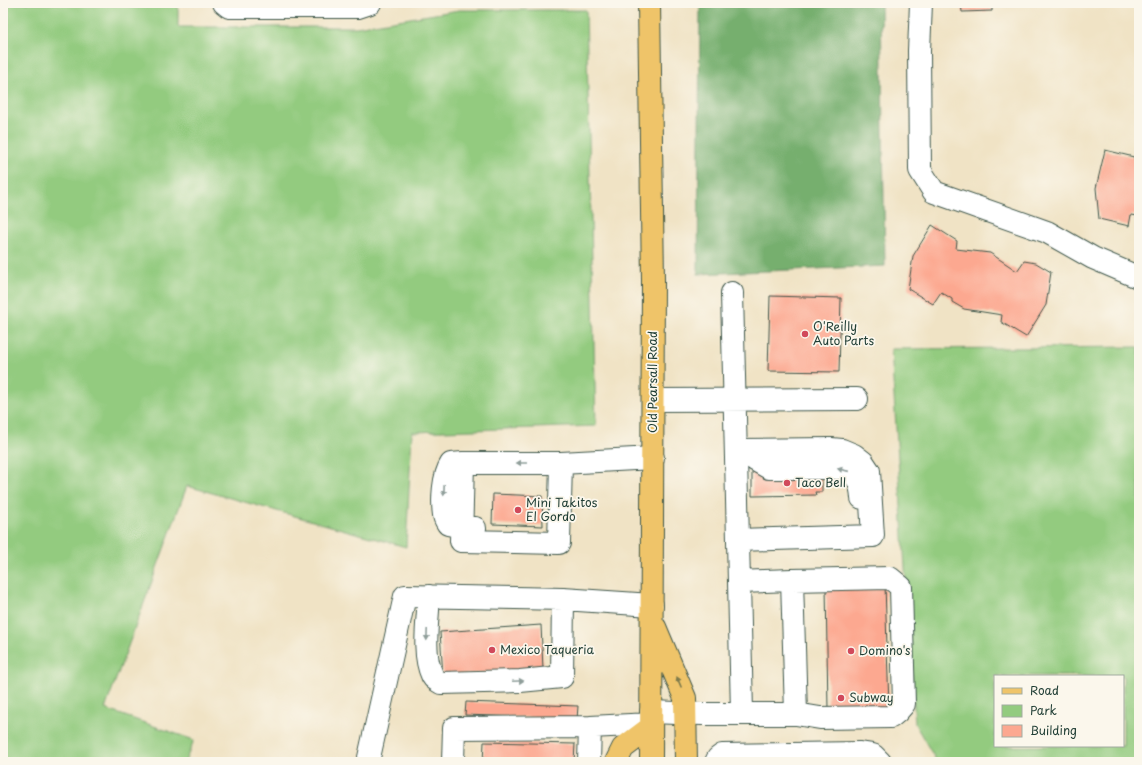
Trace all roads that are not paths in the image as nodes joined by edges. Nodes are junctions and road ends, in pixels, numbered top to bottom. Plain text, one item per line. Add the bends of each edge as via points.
1 (224, 3) edge
2 (370, 3) edge
3 (649, 3) edge
4 (921, 3) edge
5 (1139, 276) edge
6 (732, 293) dead end
7 (735, 398) junction
8 (857, 399) dead end
9 (653, 400) junction
10 (742, 450) junction
11 (653, 458) junction
12 (561, 463) junction
13 (738, 540) junction
14 (792, 580) junction
15 (739, 582) junction
16 (429, 596) junction
17 (563, 599) junction
18 (652, 612) junction
19 (686, 713) junction
20 (742, 713) junction
21 (796, 714) junction
22 (651, 721) junction
23 (590, 727) junction
24 (483, 728) junction
25 (730, 759) edge
26 (368, 762) edge
27 (453, 762) edge
28 (463, 762) edge
29 (589, 762) edge
30 (616, 762) edge
31 (651, 762) edge
32 (686, 762) edge
33 (880, 762) edge

1 - 2 lane via 229,7 254,8 358,7
3 - 9 main road, Old Pearsall Road
4 - 5 lane via 920,170 934,192 1047,232 1093,258
6 - 7 lane
7 - 8 lane
7 - 9 lane
7 - 10 lane
9 - 11 main road, Old Pearsall Road
10 - 13 lane
10 - 13 lane via 842,450 854,455 869,471 873,536
11 - 12 lane
11 - 18 main road, Old Pearsall Road
12 -> 12 lane via 463,463 461,541 560,543
13 - 15 lane
14 - 15 lane
14 - 21 lane
14 - 21 lane via 890,578 901,587 904,704 891,717 820,718
15 - 20 lane
16 - 17 lane
16 -> 17 lane via 428,664 432,677 441,683 562,677
16 - 26 lane via 405,596
17 - 18 lane
19 -> 18 main road via 685,698
18 - 22 main road, Old Pearsall Road
19 - 20 lane
19 - 22 lane
19 - 32 main road
20 - 21 lane
22 - 23 lane
22 - 30 main road via 623,748
22 - 31 main road, Old Pearsall Road
23 - 24 lane
23 - 29 lane
24 - 27 lane via 454,728
24 - 28 lane via 466,745
25 - 33 lane via 860,752 873,755

